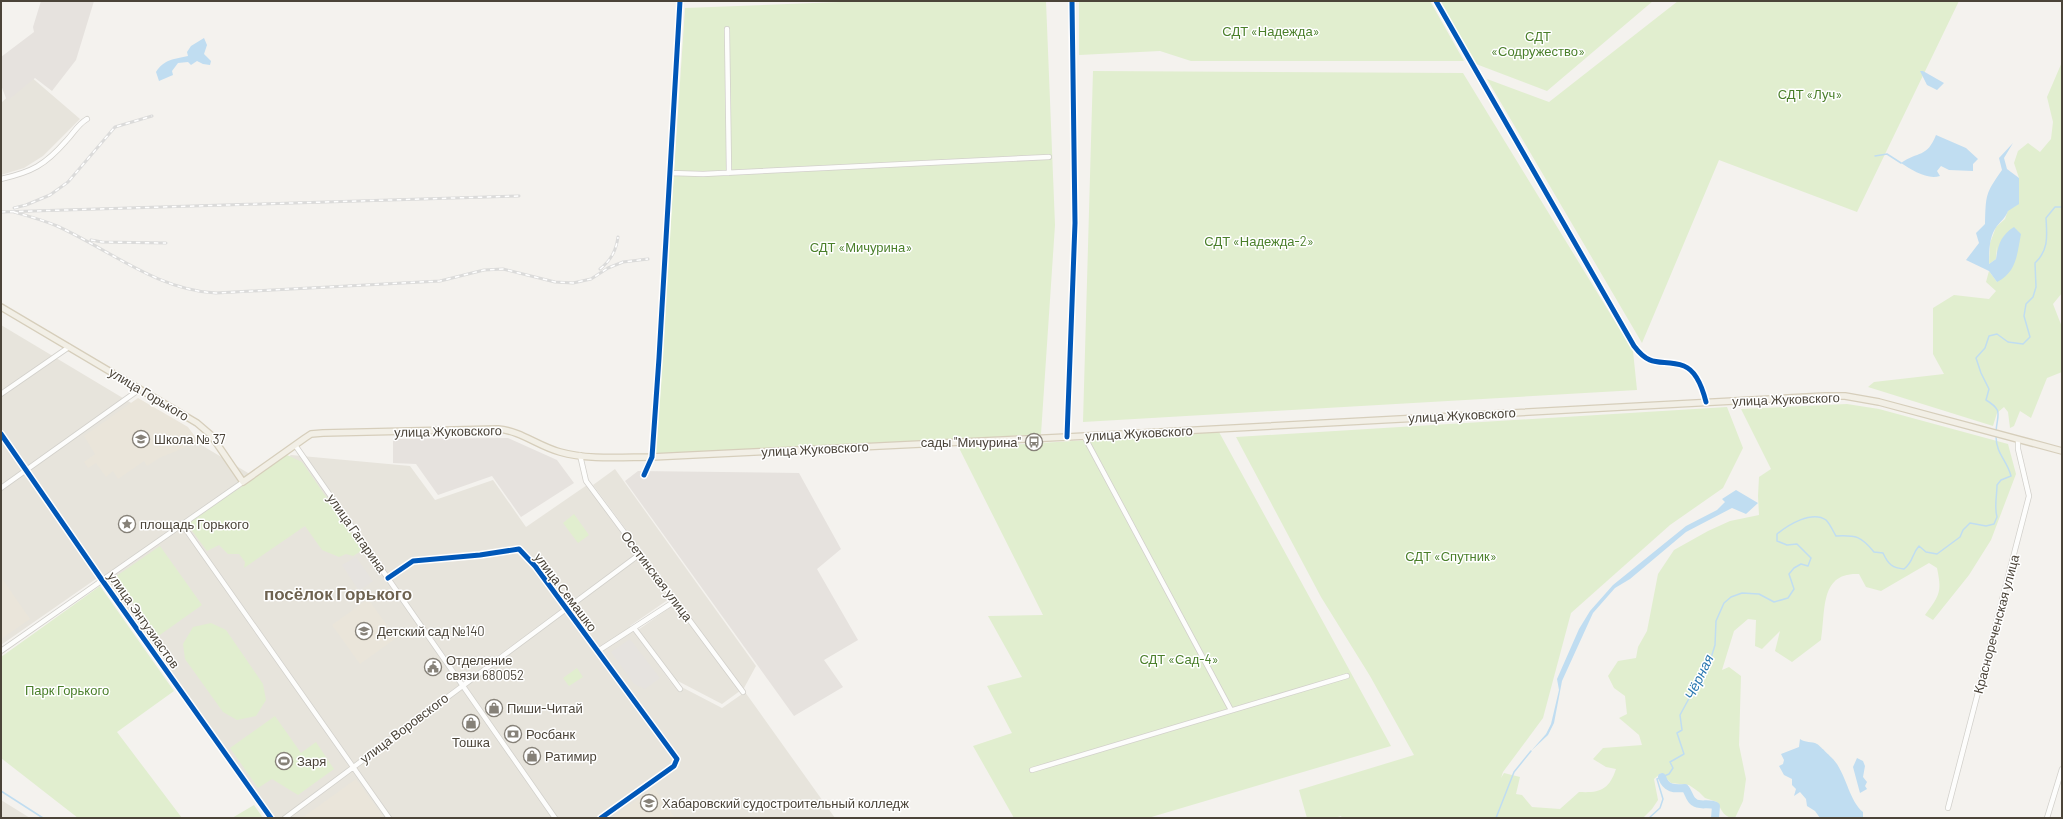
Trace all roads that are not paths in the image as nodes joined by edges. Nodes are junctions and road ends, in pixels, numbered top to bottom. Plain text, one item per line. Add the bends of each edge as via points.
1 (680, 1) edge
2 (1072, 1) edge
3 (1436, 1) edge
4 (727, 29) dead end
5 (87, 119) dead end
6 (1049, 157) dead end
7 (670, 173) junction
8 (729, 173) junction
9 (1, 179) edge
10 (1, 307) edge
11 (69, 347) junction
12 (140, 389) junction
13 (1, 394) edge
14 (1706, 402) junction
15 (1, 434) edge
16 (1084, 436) junction
17 (1068, 437) junction
18 (2018, 440) junction
19 (295, 445) junction
20 (2062, 451) edge
21 (580, 455) junction
22 (652, 457) junction
23 (26, 470) junction
24 (644, 475) dead end
25 (243, 482) junction
26 (1, 488) edge
27 (182, 524) junction
28 (640, 554) junction
29 (388, 578) junction
30 (102, 580) junction
31 (675, 601) junction
32 (564, 609) junction
33 (634, 628) junction
34 (1, 651) edge
35 (598, 651) junction
36 (1347, 676) dead end
37 (462, 685) junction
38 (680, 689) dead end
39 (743, 692) dead end
40 (1231, 710) junction
41 (352, 767) junction
42 (2062, 769) edge
43 (1032, 770) dead end
44 (1948, 808) dead end
45 (271, 818) edge
46 (285, 818) edge
47 (389, 818) edge
48 (555, 818) edge
49 (601, 818) edge
50 (2047, 818) edge

1 - 7 street
2 - 17 street via 1075,224
3 - 14 street via 1634,346 1644,358 1652,362 1688,369 1702,387
4 - 8 street
5 - 9 street via 75,128 47,162 34,170
6 - 8 street
7 - 8 street
7 - 22 street
10 - 11 main road, улица Горького
11 - 12 main road, улица Горького
11 - 13 street
12 - 23 street
12 - 25 main road, улица Горького via 197,423 211,435
14 - 16 main road, улица Жуковского
14 - 18 main road, улица Жуковского via 1845,396 1879,402
15 - 23 street, улица Энтузиастов
16 - 17 main road, улица Жуковского
16 - 40 street
17 - 22 main road, улица Жуковского
18 - 20 main road, улица Жуковского
18 - 44 street, Краснореченская улица via 2029,496
19 - 21 main road, улица Жуковского via 312,434 323,433 498,429 516,432 546,448
19 - 25 main road
19 - 29 street, улица Гагарина
21 - 22 main road, улица Жуковского
21 - 28 street, Осетинская улица via 586,481
22 - 24 street
23 - 26 street
23 - 30 street, улица Энтузиастов
25 - 27 street
27 - 30 street
27 - 41 street
28 - 31 street, Осетинская улица
28 - 32 street, улица Воровского
29 - 32 street, улица Семашко via 412,561 519,549
29 - 37 street, улица Гагарина
30 - 34 street
30 - 45 street, улица Энтузиастов
31 - 33 street
31 - 39 street, Осетинская улица
32 - 35 street, улица Семашко
32 - 37 street, улица Воровского
33 - 35 street
33 - 38 street
35 - 49 street, улица Семашко via 677,759 674,766
36 - 40 street
37 - 41 street, улица Воровского
37 - 48 street, улица Гагарина
40 - 43 street
41 - 46 street, улица Воровского
41 - 47 street
42 - 50 street

